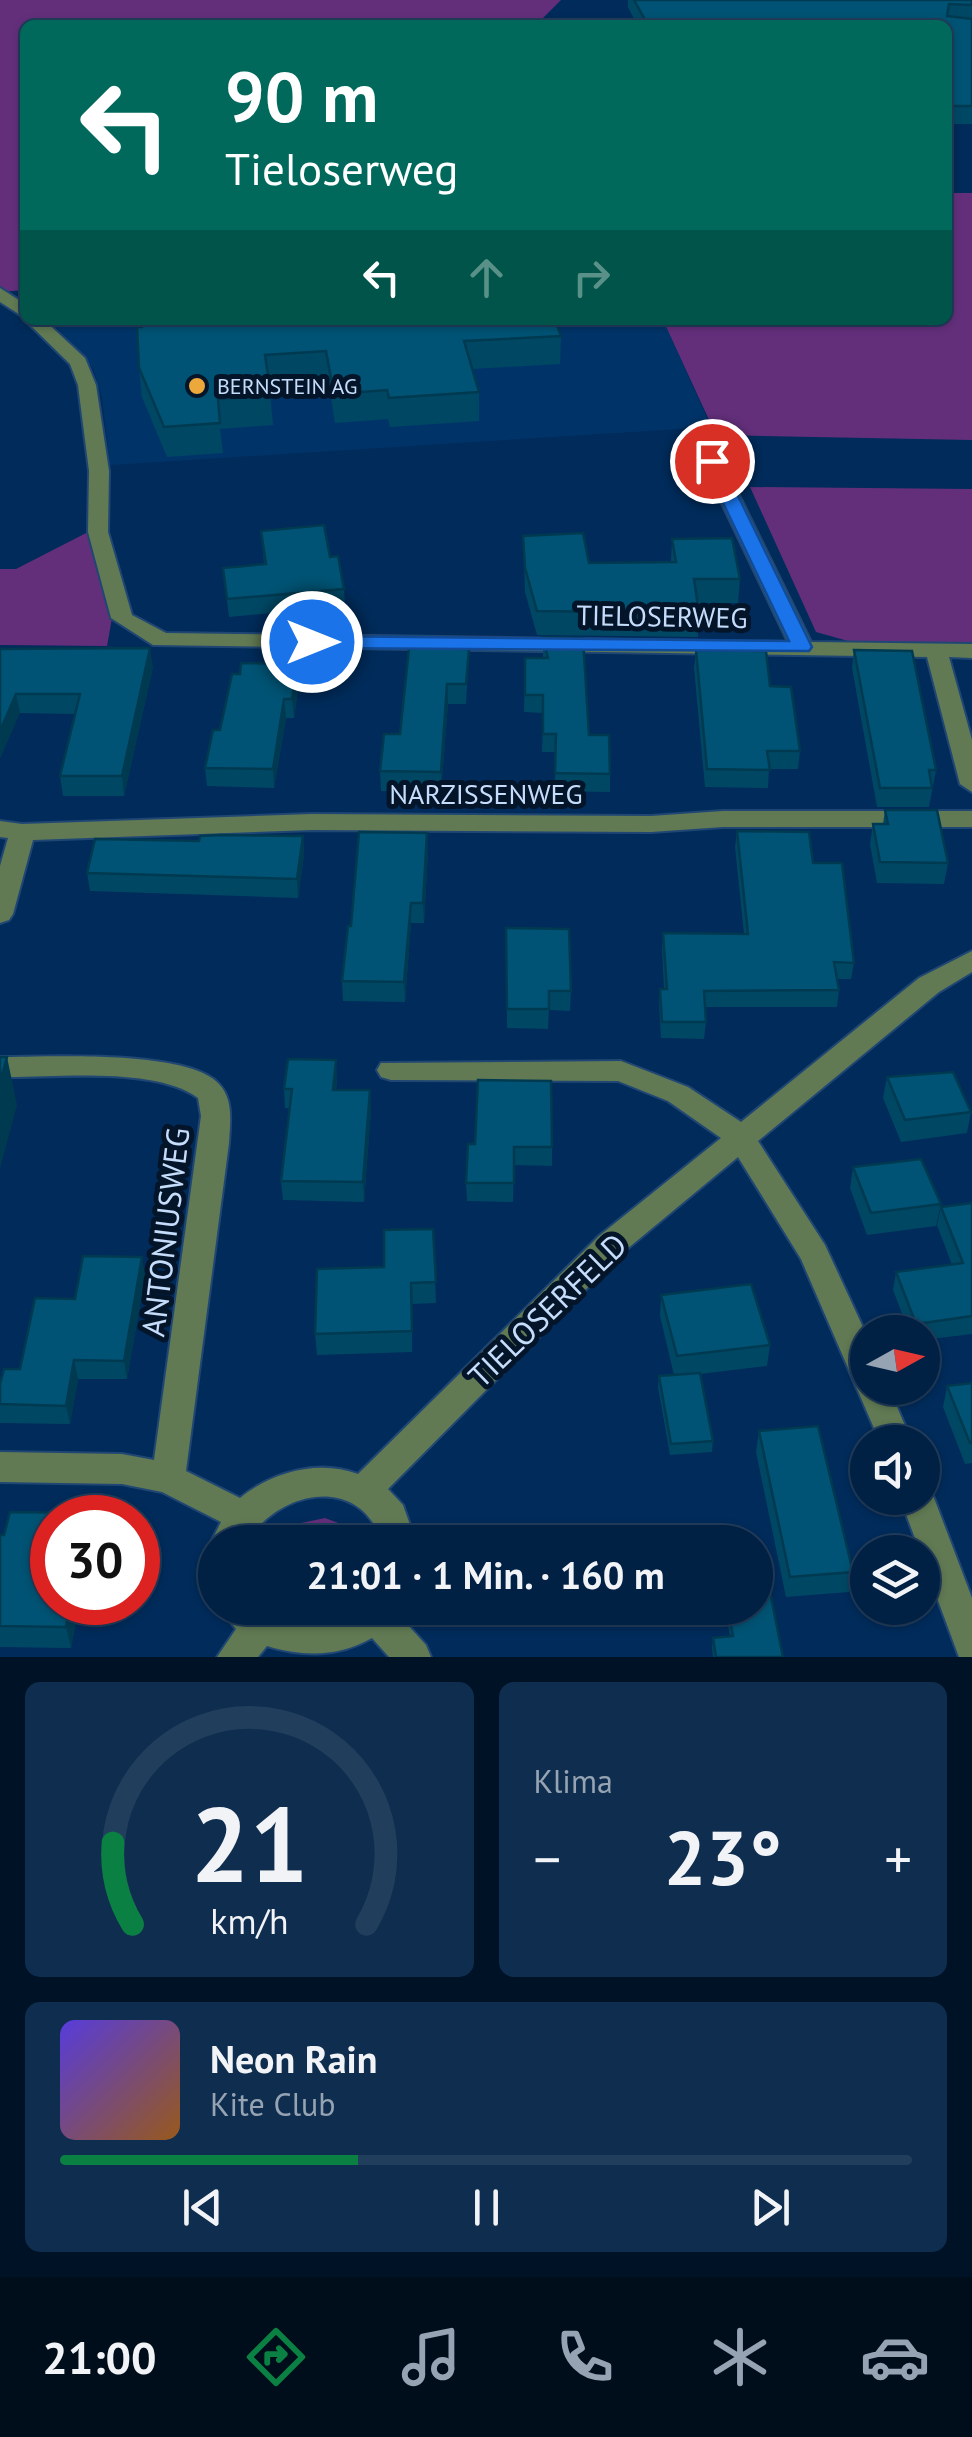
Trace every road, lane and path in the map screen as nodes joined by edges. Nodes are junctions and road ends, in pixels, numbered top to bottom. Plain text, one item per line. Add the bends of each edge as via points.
1 (0, 293) edge
2 (20, 308) edge
3 (39, 325) edge
4 (697, 430) dead end
5 (802, 647) junction
6 (936, 650) junction
7 (972, 651) edge
8 (972, 784) edge
9 (972, 819) edge
10 (11, 831) edge
11 (0, 914) edge
12 (972, 960) edge
13 (0, 1067) edge
14 (391, 1070) dead end
15 (740, 1137) junction
16 (850, 1335) edge
17 (0, 1467) edge
18 (168, 1478) junction
19 (362, 1492) junction
20 (923, 1515) edge
21 (228, 1525) edge
22 (238, 1525) edge
23 (391, 1525) edge
24 (246, 1625) edge
25 (263, 1625) edge
26 (357, 1625) edge
27 (388, 1625) edge
28 (972, 1646) edge
29 (235, 1657) edge
30 (413, 1657) edge

1 - 2 street
3 - 5 street, TIELOSERWEG via 78,362 86,385 98,470 98,532 122,618 160,640
4 - 5 street, TIELOSERWEG
5 - 6 street, TIELOSERWEG
6 - 7 street, TIELOSERWEG
6 - 8 street
9 - 10 street, NARZISSENWEG via 312,822
10 - 11 street
12 - 15 street, TIELOSERFELD via 929,985
13 - 18 street, ANTONIUSWEG via 162,1070 205,1086 214,1099 214,1144
14 - 15 street via 620,1071 678,1094
15 - 16 street via 814,1254
15 - 19 street, TIELOSERFELD via 610,1246
17 - 18 street via 122,1469
18 - 21 street
19 - 22 street via 331,1482 298,1482 266,1494
19 - 23 street
20 - 28 street
24 - 29 street
25 - 26 street via 288,1638 318,1640
27 - 30 street

